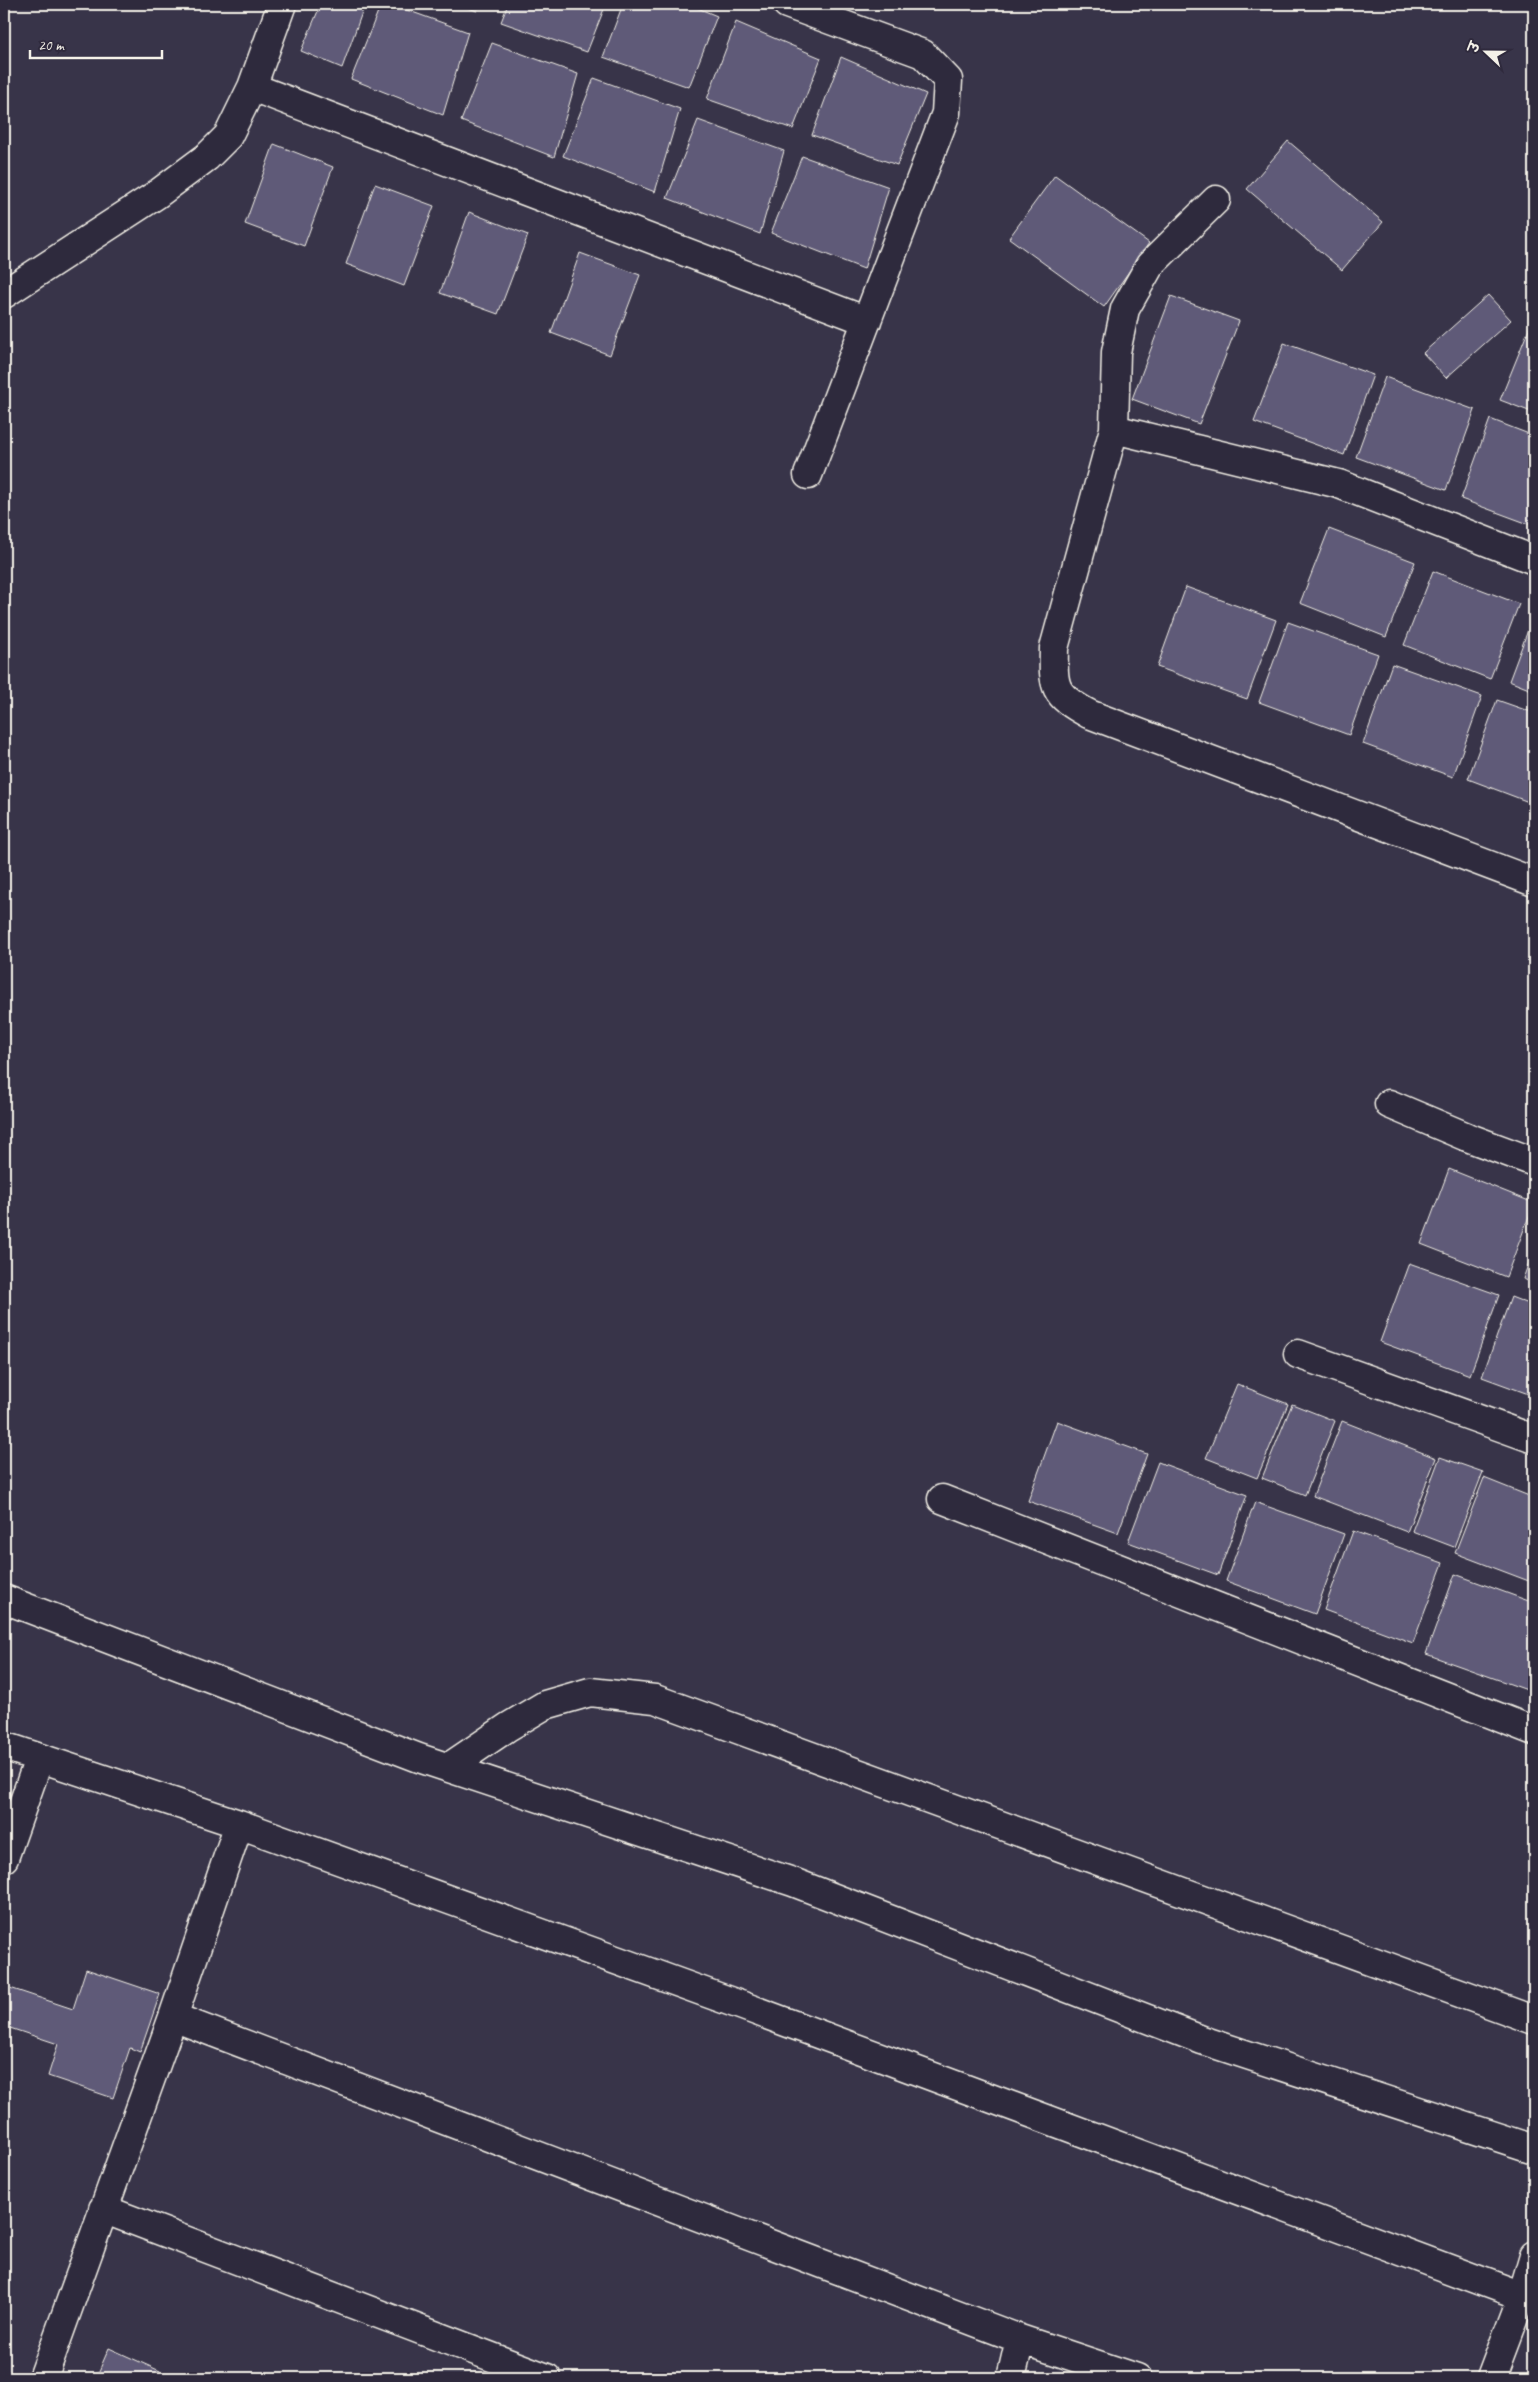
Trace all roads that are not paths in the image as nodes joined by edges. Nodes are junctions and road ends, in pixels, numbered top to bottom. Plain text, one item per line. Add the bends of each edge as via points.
1 (282, 4) edge
2 (787, 4) edge
3 (252, 87) junction
4 (1216, 200) dead end
5 (4, 294) edge
6 (867, 321) junction
7 (1114, 429) junction
8 (808, 475) dead end
9 (1534, 560) edge
10 (1534, 882) edge
11 (1388, 1104) dead end
12 (1534, 1162) edge
13 (1298, 1354) dead end
14 (1534, 1439) edge
15 (942, 1499) dead end
16 (4, 1599) edge
17 (1534, 1731) edge
18 (4, 1746) edge
19 (38, 1759) junction
20 (449, 1767) junction
21 (239, 1824) junction
22 (4, 1858) edge
23 (173, 2017) junction
24 (1534, 2020) edge
25 (1534, 2148) edge
26 (103, 2209) junction
27 (1534, 2255) edge
28 (1522, 2296) junction
29 (1020, 2339) junction
30 (43, 2378) edge
31 (547, 2378) edge
32 (1011, 2378) edge
33 (1137, 2378) edge
34 (1491, 2378) edge

1 - 3 street
2 - 6 street via 923,54 948,80 946,113
3 - 5 street via 228,136 207,157 156,195
3 - 6 street
4 - 7 street via 1150,265 1126,309 1116,352
6 - 8 street
7 - 9 street via 1339,484
7 - 10 street via 1054,648 1053,681 1067,702 1089,714
11 - 12 street
13 - 14 street
15 - 17 street
16 - 20 street
18 - 19 street
19 - 21 street
19 - 22 street
20 - 24 street via 545,1705 590,1692 655,1699
20 - 25 street via 793,1882 1202,2040
21 - 23 street
21 - 28 street via 743,2006
23 - 26 street
23 - 29 street
26 - 30 street
26 - 31 street
27 - 28 street
28 - 34 street
29 - 32 street
29 - 33 street

